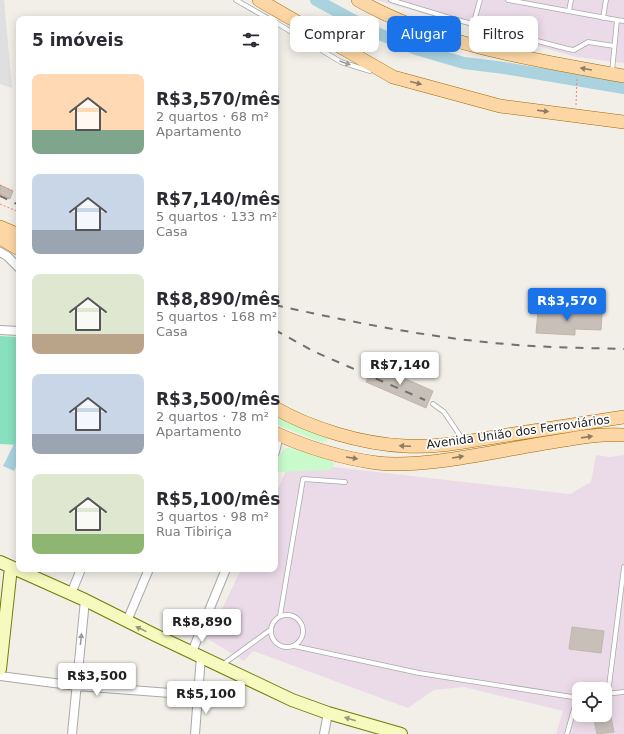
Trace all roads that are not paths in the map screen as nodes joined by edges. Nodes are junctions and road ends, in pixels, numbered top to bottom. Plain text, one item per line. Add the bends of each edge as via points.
1 (236, 0) edge
2 (259, 0) edge
3 (358, 0) edge
4 (391, 0) edge
5 (480, 0) edge
6 (508, 0) edge
7 (571, 0) edge
8 (606, 0) edge
9 (405, 2) edge
10 (570, 11) junction
11 (264, 16) edge
12 (476, 16) edge
13 (603, 18) junction
14 (617, 20) junction
15 (624, 21) edge
16 (278, 24) edge
17 (469, 24) edge
18 (538, 41) edge
19 (614, 46) junction
20 (618, 75) edge
21 (393, 77) junction
22 (624, 122) edge
23 (0, 226) edge
24 (16, 234) edge
25 (0, 238) edge
26 (16, 247) edge
27 (0, 252) edge
28 (16, 265) edge
29 (0, 330) edge
30 (16, 331) edge
31 (433, 404) dead end
32 (278, 409) edge
33 (624, 417) edge
34 (334, 432) junction
35 (278, 434) edge
36 (624, 435) edge
37 (465, 442) junction
38 (317, 451) junction
39 (345, 482) dead end
40 (6, 565) edge
41 (624, 567) edge
42 (16, 568) edge
43 (28, 572) edge
44 (81, 572) edge
45 (148, 572) edge
46 (225, 572) edge
47 (71, 594) junction
48 (85, 600) junction
49 (280, 616) junction
50 (127, 621) junction
51 (270, 630) junction
52 (294, 646) junction
53 (196, 654) junction
54 (220, 666) junction
55 (0, 668) edge
56 (0, 676) edge
57 (608, 682) edge
58 (77, 686) junction
59 (624, 692) edge
60 (612, 693) edge
61 (197, 695) junction
62 (572, 697) edge
63 (328, 713) junction
64 (572, 718) edge
65 (370, 730) edge
66 (72, 734) edge
67 (194, 734) edge
68 (324, 734) edge
69 (401, 734) edge
70 (567, 734) edge

1 - 11 lane
2 - 21 main road
20 -> 3 main road via 514,56 466,43 412,26
4 - 9 lane
5 - 12 lane
6 - 10 lane
7 - 10 lane
8 - 13 lane
9 - 17 lane
10 - 13 lane
13 - 14 lane
14 - 15 lane
14 - 19 lane
16 -> 21 lane via 341,62
18 - 19 lane via 574,50 588,42
19 - 20 lane
21 -> 22 main road via 500,106
23 - 24 main road
25 - 26 main road
27 - 28 street
29 - 30 street
31 - 37 lane via 444,412
32 - 34 main road, Avenida União dos Ferroviários via 314,427
33 - 37 main road, Avenida União dos Ferroviários
37 -> 34 main road, Avenida União dos Ferroviários via 404,446
34 - 38 main road via 330,444
35 - 38 main road, Avenida União dos Ferroviários
38 -> 36 main road, Avenida União dos Ferroviários via 378,463 406,463 592,436
39 - 49 lane via 303,479
40 - 42 main road
40 - 55 main road
41 - 57 lane
43 - 47 main road
44 - 47 street
45 - 50 street
46 - 53 street
47 - 48 main road
48 - 50 main road
58 -> 48 street
49 - 51 lane via 273,622
49 - 52 lane via 288,615 302,624 302,636
53 -> 50 main road
51 - 52 lane via 277,644 285,647
51 - 54 lane
52 - 62 lane via 420,673
53 - 54 main road
53 - 61 street
54 - 63 main road via 292,700
56 - 58 street
58 - 61 street
58 - 66 street
59 - 60 lane
61 - 67 street
65 -> 63 main road
63 - 68 street
64 - 70 lane
65 - 69 main road

